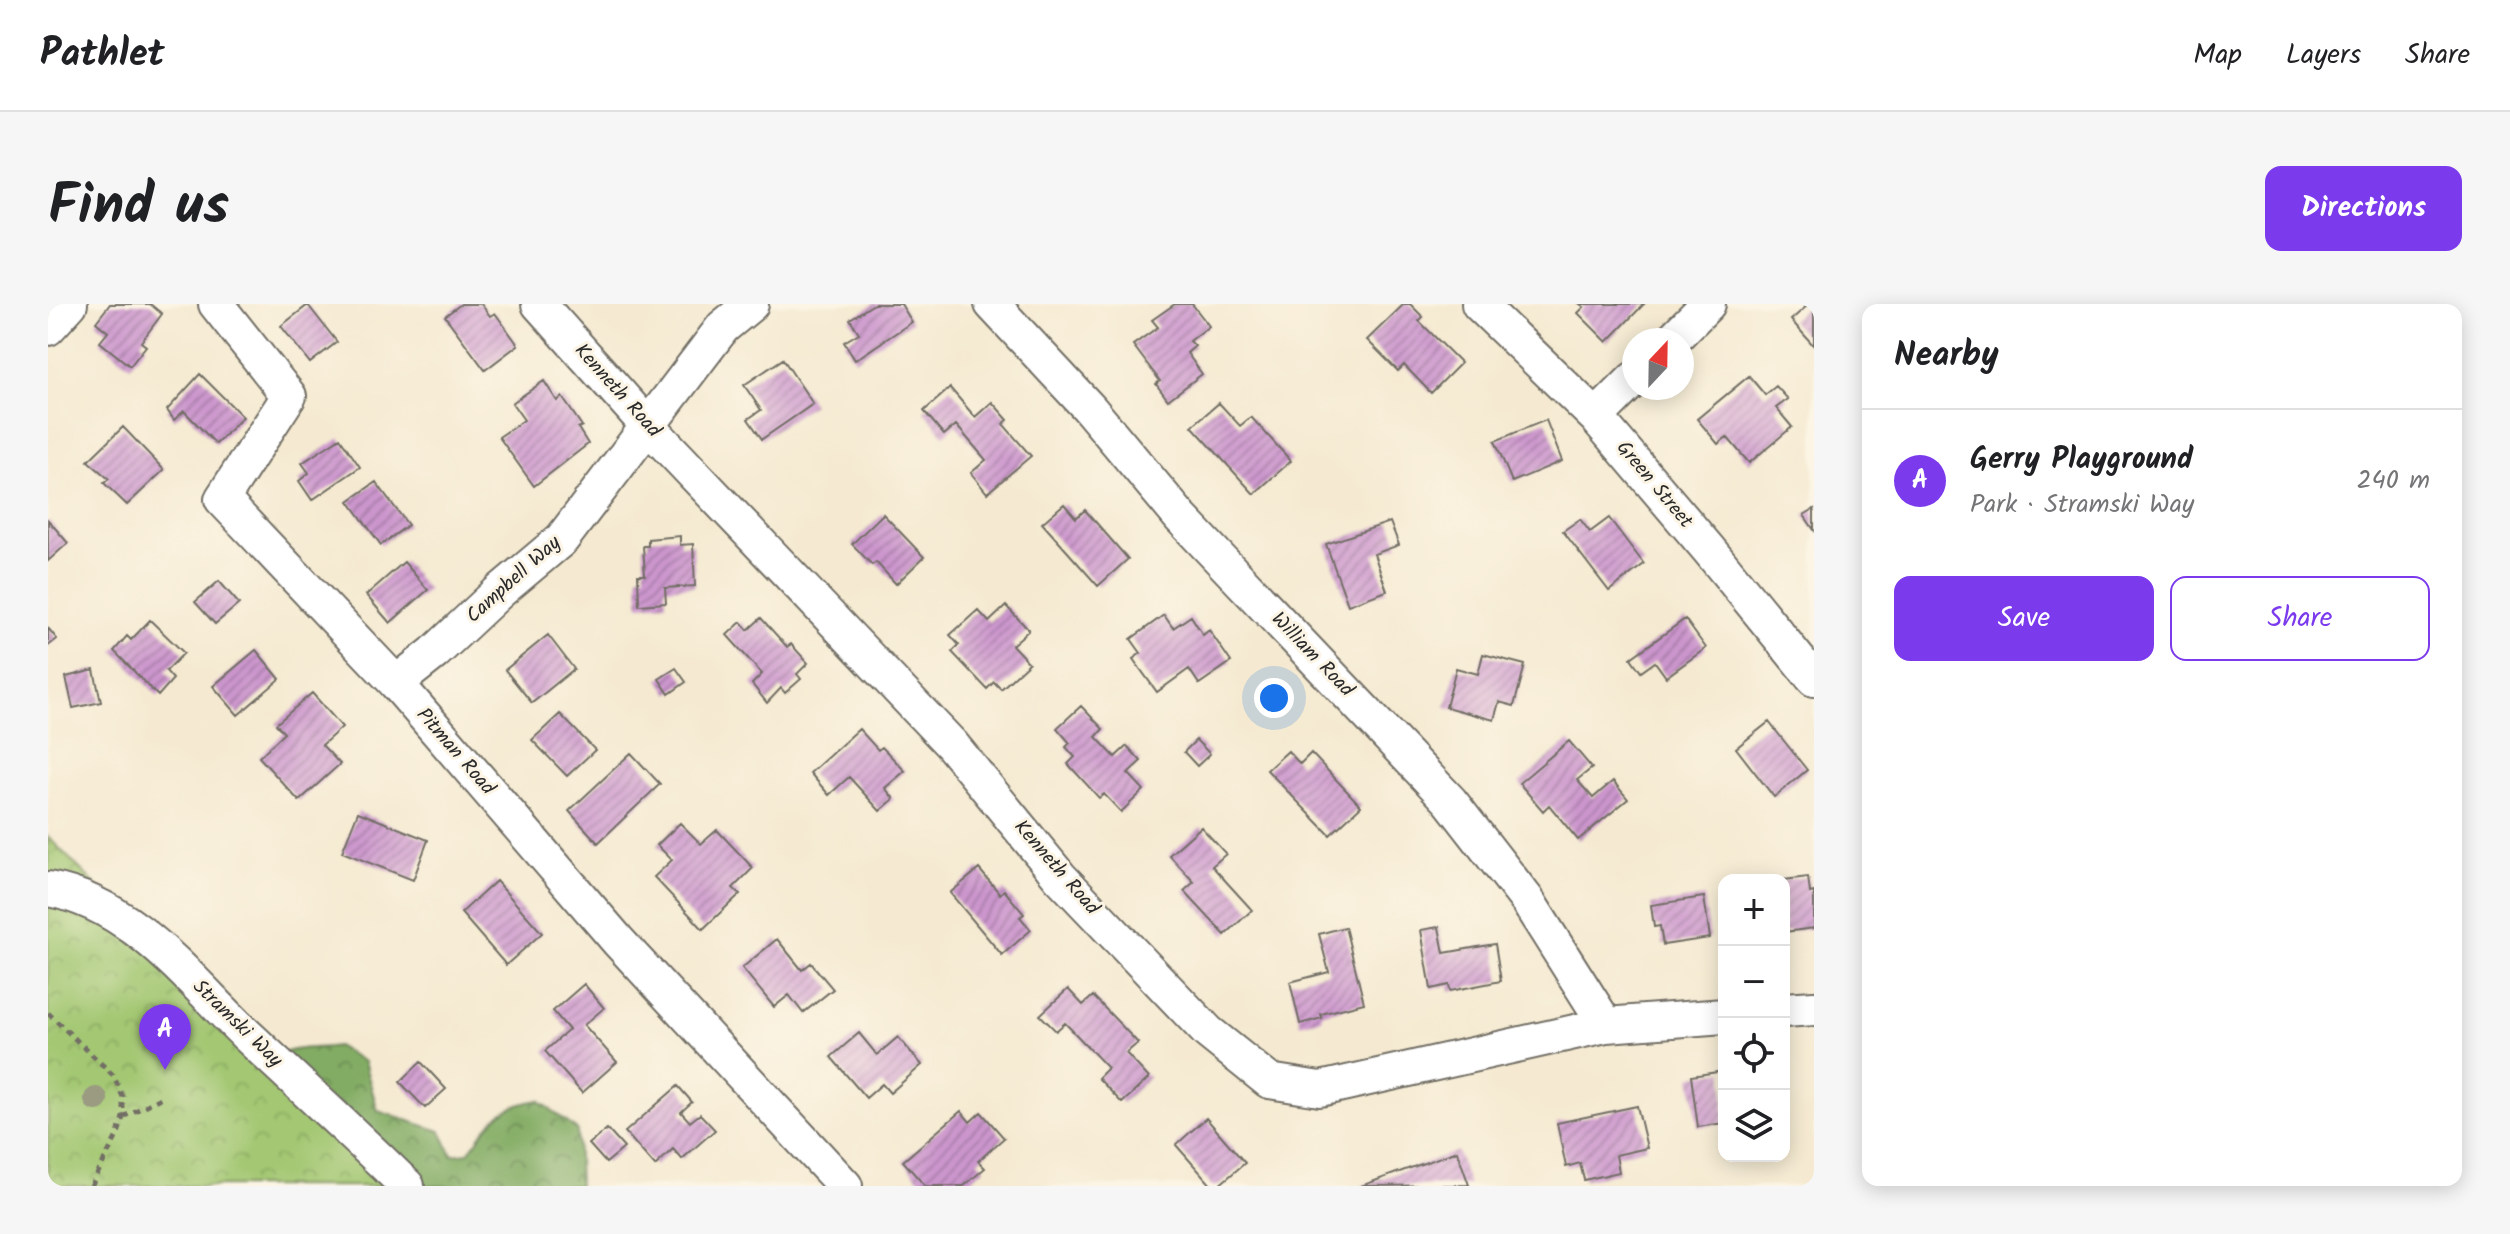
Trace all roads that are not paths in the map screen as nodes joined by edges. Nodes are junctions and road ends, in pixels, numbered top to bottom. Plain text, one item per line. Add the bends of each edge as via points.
1 (70, 304) edge
2 (216, 304) edge
3 (539, 304) edge
4 (751, 304) edge
5 (992, 304) edge
6 (1479, 304) edge
7 (1708, 304) edge
8 (48, 328) edge
9 (1684, 328) edge
10 (1622, 391) edge
11 (1596, 417) junction
12 (648, 426) junction
13 (1814, 679) edge
14 (396, 683) junction
15 (48, 889) edge
16 (1814, 1008) edge
17 (1790, 1010) edge
18 (1718, 1016) edge
19 (1606, 1025) junction
20 (407, 1186) edge
21 (845, 1186) edge

1 - 8 street
2 - 14 street, Pitman Road via 289,396 222,499
3 - 12 street, Kenneth Road
4 - 12 street, Campbell Way via 723,327
5 - 19 street, William Road via 1181,518 1450,801 1527,900
6 - 11 street, Green Street
7 - 9 street
10 - 11 street
11 - 13 street, Green Street
12 - 14 street, Campbell Way via 562,539
12 - 19 street, Kenneth Road via 952,745 1060,877 1208,1032 1269,1081 1320,1089
14 - 21 street, Pitman Road via 618,941
15 - 20 street, Stramski Way via 103,907 153,942
16 - 17 street
18 - 19 street, Kenneth Road

